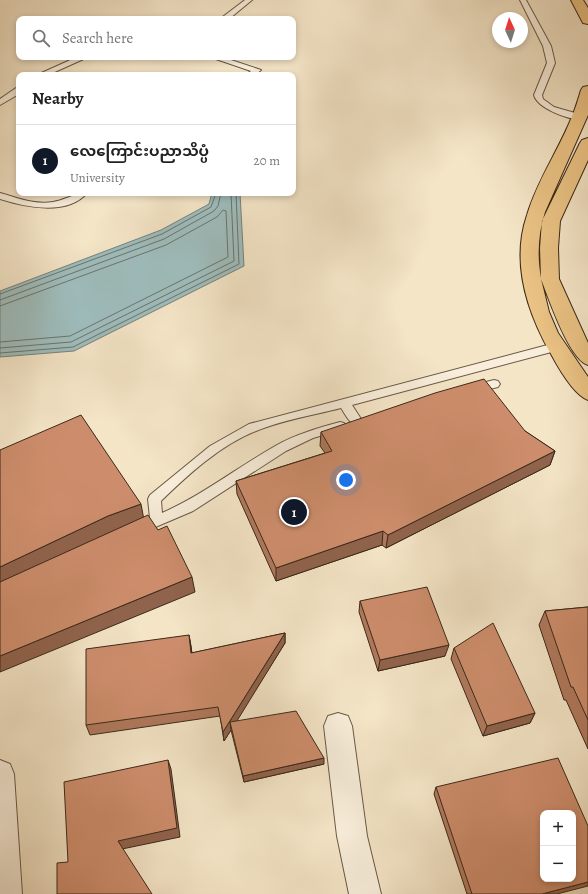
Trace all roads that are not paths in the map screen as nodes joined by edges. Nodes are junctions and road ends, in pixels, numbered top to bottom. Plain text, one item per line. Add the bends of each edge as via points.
1 (250, 0) edge
2 (523, 0) edge
3 (577, 0) edge
4 (228, 16) edge
5 (588, 20) edge
6 (77, 60) edge
7 (224, 60) edge
8 (48, 72) edge
9 (254, 72) edge
10 (588, 90) edge
11 (16, 92) edge
12 (0, 103) edge
13 (579, 118) junction
14 (588, 143) edge
15 (0, 196) edge
16 (75, 196) edge
17 (555, 347) junction
18 (588, 358) edge
19 (425, 383) junction
20 (494, 384) dead end
21 (463, 392) edge
22 (588, 392) edge
23 (435, 394) edge
24 (344, 403) junction
25 (157, 522) junction
26 (131, 532) edge
27 (338, 726) dead end
28 (0, 774) edge
29 (6, 894) edge
30 (365, 894) edge

1 - 4 lane
2 - 13 lane via 547,46 551,63 538,95 539,100 551,109
3 - 5 main road
6 - 8 lane
7 - 9 lane via 257,70
10 - 13 main road
11 - 12 lane
13 - 17 main road via 534,218 529,248 529,274 535,300 543,324
14 - 18 main road via 551,221 549,248 550,279 578,344
15 - 16 lane via 34,206 62,202
17 - 19 lane
17 - 22 main road
19 - 23 lane
19 - 24 lane
20 - 21 lane
24 - 25 lane via 253,426 239,433 154,499
24 - 25 lane via 362,420 309,434 282,448 189,507
25 - 26 lane
27 - 30 street via 352,836
28 - 29 street

